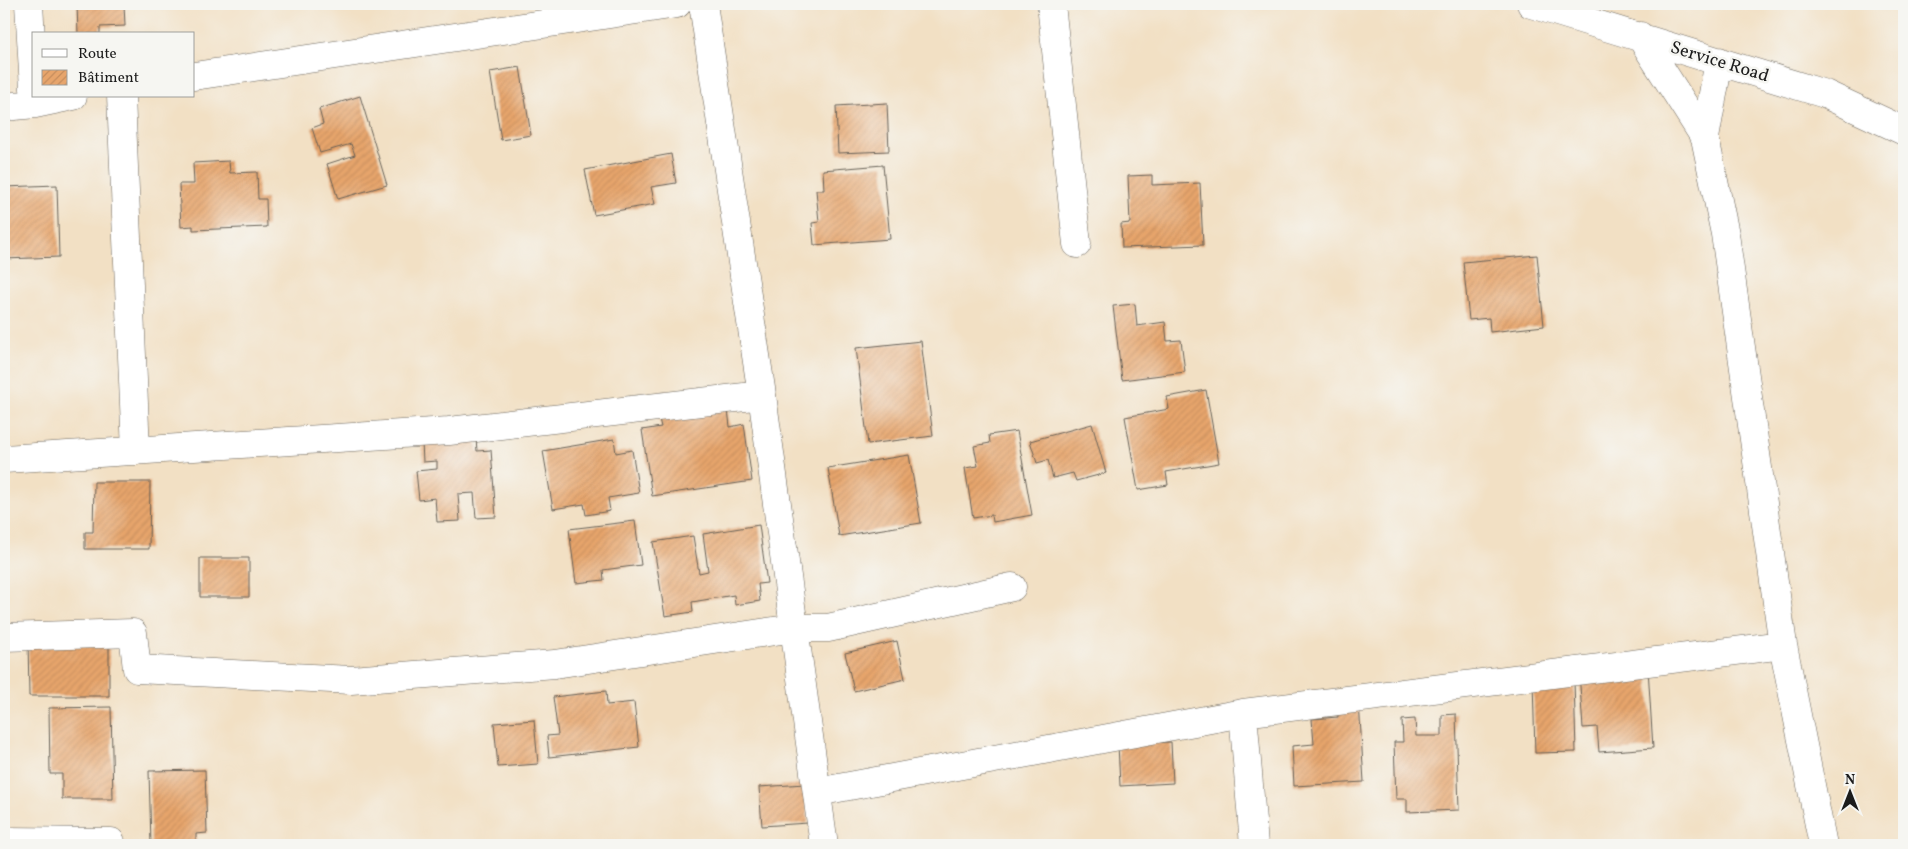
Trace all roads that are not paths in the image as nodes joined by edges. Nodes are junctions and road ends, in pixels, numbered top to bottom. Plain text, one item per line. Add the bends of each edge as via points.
1 (29, 4) edge
2 (677, 4) edge
3 (703, 4) edge
4 (1051, 4) edge
5 (1531, 4) edge
6 (1640, 36) junction
7 (32, 59) edge
8 (1719, 61) junction
9 (195, 76) edge
10 (32, 97) edge
11 (121, 98) edge
12 (4, 107) edge
13 (1904, 131) edge
14 (1705, 138) junction
15 (1077, 244) dead end
16 (762, 396) junction
17 (136, 451) junction
18 (4, 459) edge
19 (1012, 586) dead end
20 (794, 628) junction
21 (4, 637) edge
22 (1783, 644) junction
23 (1243, 713) junction
24 (817, 792) junction
25 (4, 841) edge
26 (111, 845) edge
27 (824, 845) edge
28 (1254, 845) edge
29 (1823, 845) edge

1 - 7 street
2 - 9 street
3 - 16 street
4 - 15 street
5 - 6 street, Service Road
6 - 8 street, Service Road
6 - 14 street
8 - 13 street, Service Road via 1825,94
8 - 14 street
10 - 12 street
11 - 17 street
14 - 22 street via 1725,234
16 - 17 street via 449,431
16 - 20 street
17 - 18 street
19 - 20 street via 828,628
20 - 21 street via 555,664 351,680 137,669 133,633
20 - 24 street
22 - 23 street
22 - 29 street
23 - 24 street
23 - 28 street
24 - 27 street
25 - 26 street via 111,842

